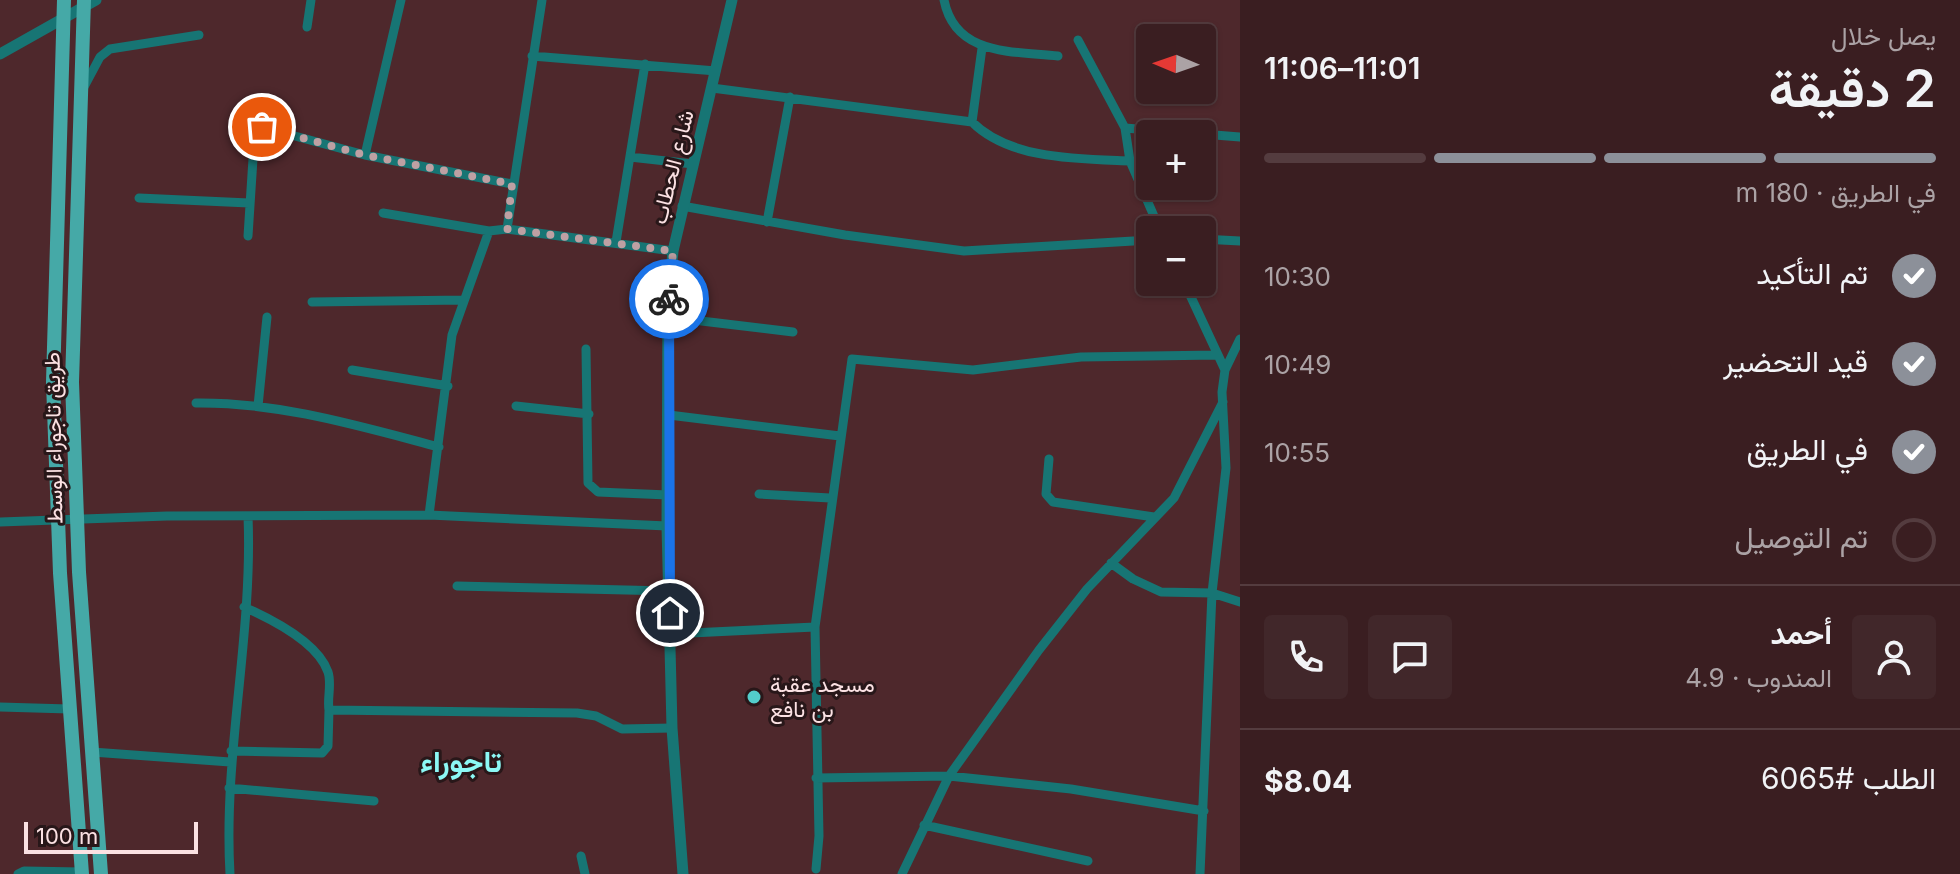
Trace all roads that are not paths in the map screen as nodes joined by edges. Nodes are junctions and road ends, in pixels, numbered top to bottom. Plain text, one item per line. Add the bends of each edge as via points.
1 (64, 0) edge
2 (311, 0) edge
3 (401, 0) edge
4 (542, 0) edge
5 (732, 0) edge
6 (944, 0) edge
7 (88, 2) edge
8 (63, 18) junction
9 (307, 27) dead end
10 (199, 35) dead end
11 (1078, 40) dead end
12 (982, 48) junction
13 (0, 54) edge
14 (532, 56) junction
15 (1058, 56) dead end
16 (645, 64) junction
17 (716, 71) junction
18 (712, 88) junction
19 (79, 97) junction
20 (790, 97) junction
21 (972, 122) junction
22 (1125, 128) junction
23 (1136, 129) edge
24 (1216, 135) edge
25 (1240, 137) edge
26 (365, 155) junction
27 (630, 157) junction
28 (1130, 161) junction
29 (693, 164) junction
30 (512, 184) junction
31 (139, 198) dead end
32 (249, 203) junction
33 (682, 206) junction
34 (383, 213) dead end
35 (1154, 216) edge
36 (767, 222) junction
37 (507, 229) junction
38 (489, 231) junction
39 (248, 236) dead end
40 (1216, 240) edge
41 (1136, 241) edge
42 (1240, 241) edge
43 (616, 242) junction
44 (673, 251) junction
45 (1191, 296) edge
46 (464, 300) junction
47 (312, 302) dead end
48 (267, 317) dead end
49 (668, 317) junction
50 (793, 332) dead end
51 (1240, 339) edge
52 (586, 349) dead end
53 (1218, 355) junction
54 (352, 370) dead end
55 (1225, 370) junction
56 (448, 386) junction
57 (1223, 402) junction
58 (196, 403) dead end
59 (258, 406) junction
60 (516, 406) dead end
61 (589, 414) junction
62 (669, 415) junction
63 (840, 436) junction
64 (439, 447) junction
65 (1049, 459) dead end
66 (1226, 468) junction
67 (1240, 468) edge
68 (759, 494) dead end
69 (668, 495) junction
70 (830, 498) junction
71 (429, 515) junction
72 (248, 516) junction
73 (1154, 517) junction
74 (77, 520) junction
75 (0, 522) edge
76 (58, 522) junction
77 (667, 526) junction
78 (1111, 563) junction
79 (457, 586) dead end
80 (669, 591) junction
81 (1212, 593) junction
82 (1240, 602) edge
83 (244, 607) junction
84 (815, 627) junction
85 (670, 634) junction
86 (0, 707) edge
87 (69, 709) junction
88 (329, 710) junction
89 (672, 728) junction
90 (92, 752) junction
91 (230, 756) junction
92 (949, 776) junction
93 (816, 778) junction
94 (229, 788) junction
95 (374, 801) dead end
96 (1204, 811) junction
97 (924, 825) junction
98 (581, 856) dead end
99 (1088, 861) dead end
100 (816, 869) dead end
101 (82, 873) edge
102 (18, 874) edge
103 (101, 874) edge
104 (230, 874) edge
105 (585, 874) edge
106 (683, 874) edge
107 (902, 874) edge
108 (1200, 874) edge

1 - 8 main road
2 - 9 street
3 - 26 street
4 - 14 street
5 - 17 street, شارع الحطاب
6 - 12 street via 957,32
7 - 8 street
7 - 19 main road, طريق تاجوراء الوسط
8 - 13 street
8 - 76 main road via 53,382
10 - 19 street via 110,49 100,57
11 - 22 street
12 - 15 street
12 - 21 street
14 - 16 street
14 - 30 street
16 - 17 street
16 - 27 street
17 - 18 street, شارع الحطاب
18 - 20 street
18 - 29 street, شارع الحطاب
19 - 74 main road, طريق تاجوراء الوسط via 72,382
20 - 21 street
20 - 36 street
21 - 28 street via 1013,148
22 - 23 street
22 - 28 street
24 - 25 street
26 - 30 street
26 - 32 street via 256,127
27 - 29 street
27 - 43 street
28 - 35 street
29 - 33 street, شارع الحطاب
30 - 37 street
31 - 32 street
32 - 39 street
33 - 36 street
33 - 44 street, شارع الحطاب
34 - 38 street
36 - 41 street via 964,251
37 - 38 street
37 - 43 street
38 - 46 street
40 - 42 street
43 - 44 street
44 - 49 street, شارع الحطاب
45 - 53 street
46 - 47 street
46 - 56 street via 452,335
48 - 59 street
49 - 50 street
49 - 62 street, شارع الحطاب
51 - 55 street
52 - 61 street
53 - 55 street
53 - 63 street via 1081,357 973,370 855,358
54 - 56 street
55 - 57 street
56 - 64 street
57 - 66 street
57 - 73 street via 1174,498
58 - 59 street
59 - 64 street
60 - 61 street
61 - 69 street via 591,488
62 - 63 street
62 - 69 street, شارع الحطاب
63 - 70 street
64 - 71 street
65 - 73 street via 1046,494 1053,502
66 - 67 street
66 - 81 street
68 - 70 street
69 - 77 street, شارع الحطاب
70 - 84 street
71 - 72 street
71 - 77 street
72 - 74 street
72 - 83 street
73 - 78 street
74 - 76 street
74 - 90 main road, طريق تاجوراء الوسط
75 - 76 street
76 - 87 main road
77 - 80 street, شارع الحطاب
78 - 81 street via 1161,592
78 - 92 street via 1039,650
79 - 80 street
80 - 85 street, شارع الحطاب
81 - 82 street
81 - 96 street
83 - 88 street via 276,621 324,665
83 - 91 street
84 - 85 street
84 - 93 street
85 - 89 street, شارع الحطاب
86 - 87 street
87 - 101 main road
88 - 89 street via 577,713 622,729
88 - 91 street via 328,746 322,753
89 - 106 street, شارع الحطاب
90 - 91 street
90 - 103 main road, طريق تاجوراء الوسط
91 - 94 street
92 - 93 street
92 - 96 street
92 - 97 street
93 - 100 street
94 - 95 street
94 - 104 street
96 - 108 street
97 - 99 street
97 - 107 street
98 - 105 street
101 - 102 street

